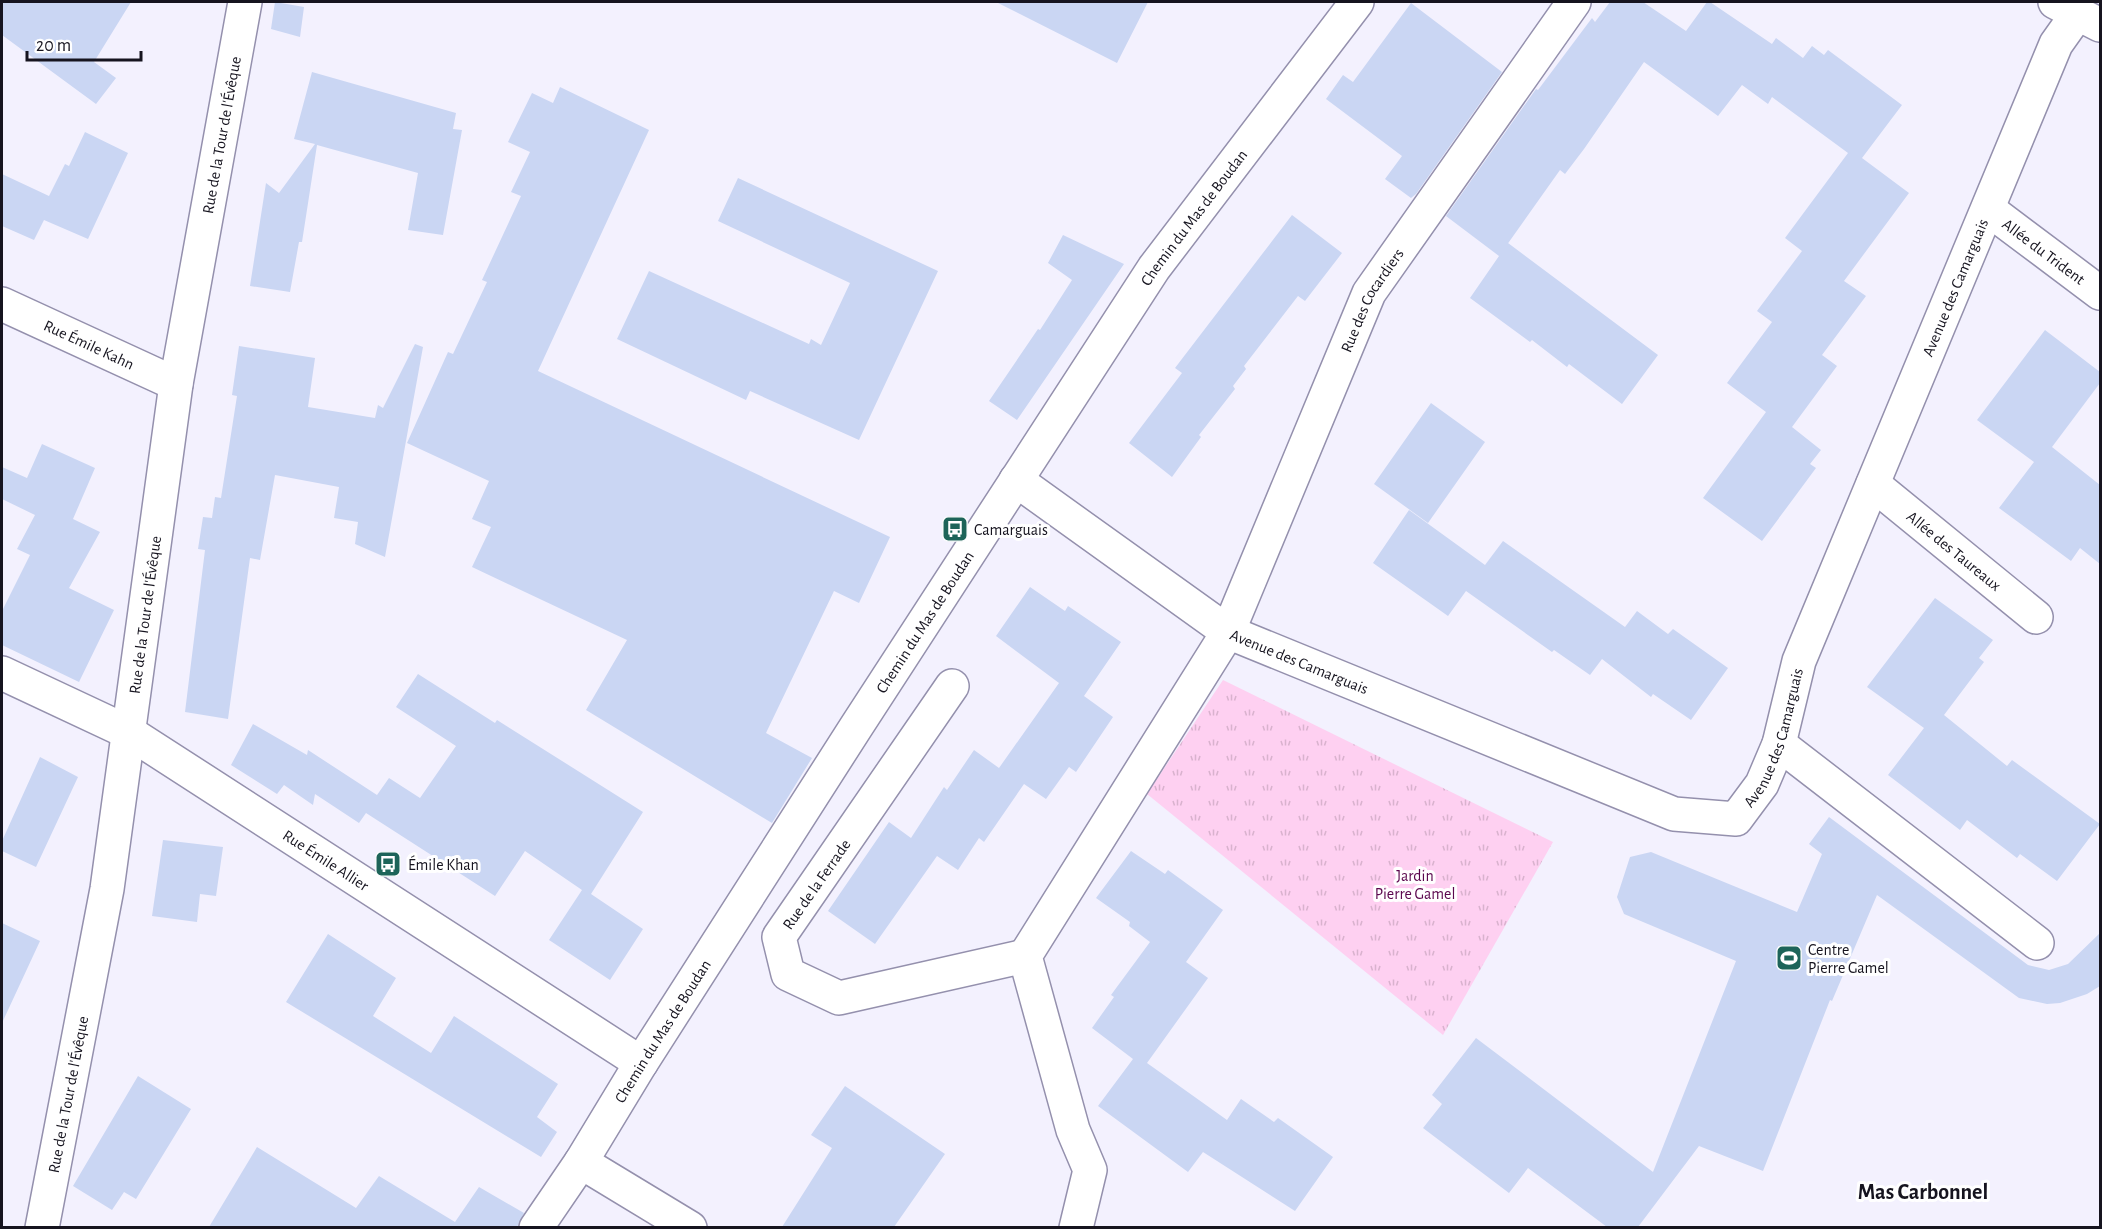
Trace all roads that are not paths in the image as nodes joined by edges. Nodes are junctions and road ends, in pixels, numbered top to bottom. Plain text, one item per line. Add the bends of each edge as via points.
1 (245, 2) edge
2 (1357, 2) edge
3 (1574, 2) edge
4 (2078, 13) edge
5 (1988, 209) junction
6 (2100, 293) edge
7 (2, 304) edge
8 (176, 384) junction
9 (1016, 480) junction
10 (1873, 484) junction
11 (2036, 617) dead end
12 (1228, 632) junction
13 (2, 673) edge
14 (952, 686) dead end
15 (130, 733) junction
16 (1779, 744) junction
17 (2037, 943) dead end
18 (1024, 956) junction
19 (641, 1063) junction
20 (581, 1162) junction
21 (42, 1227) edge
22 (536, 1227) edge
23 (690, 1227) edge
24 (1076, 1227) edge

1 - 8 street, Rue de la Tour de l'Évêque
2 - 9 street, Chemin du Mas de Boudan via 1154,268
3 - 12 street, Rue des Cocardiers via 1369,293
4 - 5 street, Avenue des Camarguais via 2056,44
5 - 6 street, Allée du Trident
5 - 10 street, Avenue des Camarguais
7 - 8 street, Rue Émile Kahn
8 - 15 street, Rue de la Tour de l'Évêque
9 - 12 street, Avenue des Camarguais
9 - 19 street, Chemin du Mas de Boudan
10 - 11 street, Allée des Taureaux
10 - 16 street, Avenue des Camarguais via 1799,661
12 - 16 street, Avenue des Camarguais via 1674,813 1736,819 1762,784
12 - 18 street
13 - 15 street, Rue Émile Allier
14 - 18 street, Rue de la Ferrade via 779,937 788,974 838,998
15 - 19 street, Rue Émile Allier
15 - 21 street, Rue de la Tour de l'Évêque via 107,889
16 - 17 street
18 - 24 street via 1073,1130 1090,1170
19 - 20 street, Chemin du Mas de Boudan
20 - 22 street, Chemin du Mas de Boudan
20 - 23 street

